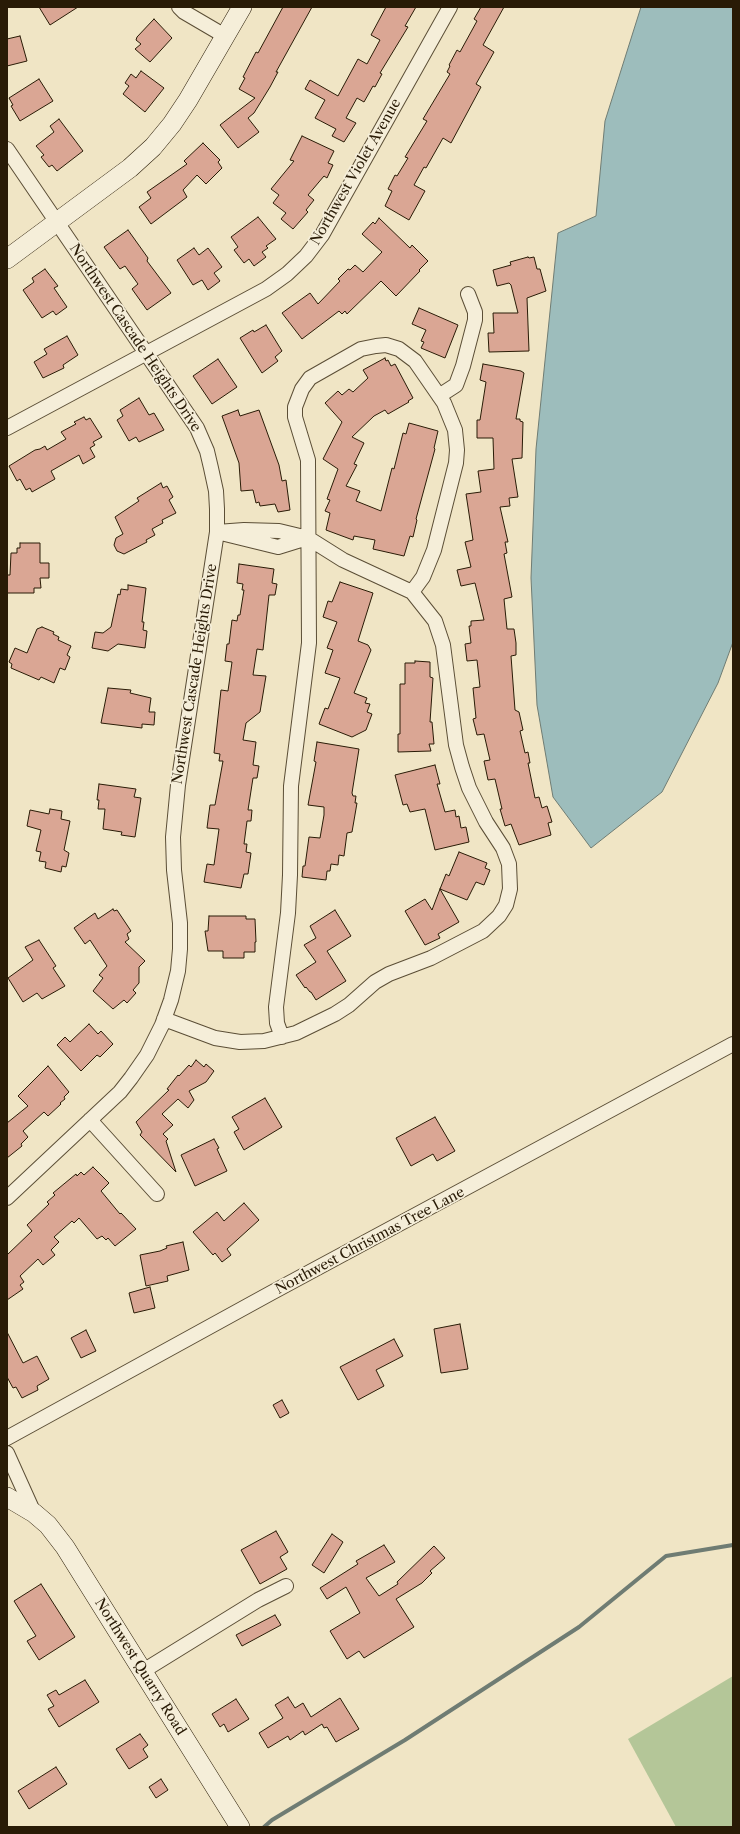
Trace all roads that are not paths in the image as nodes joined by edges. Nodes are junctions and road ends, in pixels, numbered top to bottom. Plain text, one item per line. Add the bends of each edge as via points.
1 (179, 7) edge
2 (242, 7) edge
3 (450, 7) edge
4 (225, 36) junction
5 (7, 148) edge
6 (57, 222) junction
7 (7, 259) edge
8 (468, 294) dead end
9 (146, 353) junction
10 (439, 396) junction
11 (7, 428) edge
12 (217, 532) junction
13 (308, 538) junction
14 (412, 592) junction
15 (164, 1018) junction
16 (282, 1037) junction
17 (733, 1044) edge
18 (90, 1120) junction
19 (157, 1194) dead end
20 (7, 1198) edge
21 (7, 1438) edge
22 (7, 1453) edge
23 (7, 1497) edge
24 (34, 1513) junction
25 (286, 1586) dead end
26 (143, 1672) junction
27 (240, 1827) edge

1 - 4 street
2 - 4 street
3 - 9 street, Northwest Violet Avenue via 334,215 306,256 266,289
4 - 6 street via 188,100 153,147 130,168
5 - 6 street, Northwest Cascade Heights Drive
6 - 7 street
6 - 9 street, Northwest Cascade Heights Drive
8 - 10 street via 475,312 475,320 463,366 456,385
9 - 11 street, Northwest Violet Avenue
9 - 12 street, Northwest Cascade Heights Drive via 200,434 207,451 216,491
10 - 13 street via 415,361 400,349 386,345 361,349 310,378 298,398 295,417 308,460
10 - 14 street via 455,430 456,463 434,550 423,577
12 - 13 street via 279,531
12 - 15 street, Northwest Cascade Heights Drive via 178,785 173,837 180,949 178,971
13 - 14 street via 343,560
13 - 16 street via 309,651 291,786 288,905 276,1007 277,1023
14 - 16 street via 435,621 443,645 462,767 482,815 503,848 509,864 511,877 506,905 499,916 483,931 431,958 389,974 335,1014
15 - 16 street via 215,1038 240,1042
15 - 18 street, Northwest Cascade Heights Drive via 147,1055 131,1078
17 - 21 street, Northwest Christmas Tree Lane
18 - 19 street
18 - 20 street, Northwest Cascade Heights Drive
22 - 24 street, Northwest Quarry Road
23 - 24 street, Northwest Quarry Road
24 - 26 street, Northwest Quarry Road via 48,1525 65,1547
25 - 26 street via 258,1600
26 - 27 street, Northwest Quarry Road

